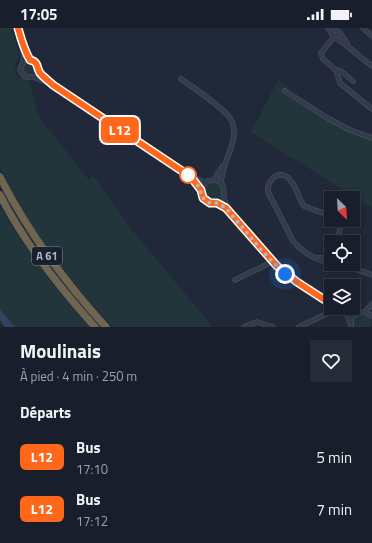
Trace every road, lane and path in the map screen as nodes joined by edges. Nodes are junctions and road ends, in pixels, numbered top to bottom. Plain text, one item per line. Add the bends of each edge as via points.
1 (18, 28) edge
2 (328, 28) edge
3 (363, 28) edge
4 (336, 33) edge
5 (372, 36) edge
6 (22, 45) junction
7 (30, 60) junction
8 (23, 62) junction
9 (372, 62) edge
10 (372, 66) edge
11 (38, 70) junction
12 (336, 70) junction
13 (34, 77) junction
14 (181, 79) dead end
15 (353, 80) dead end
16 (53, 85) junction
17 (285, 91) dead end
18 (372, 109) edge
19 (372, 138) edge
20 (224, 164) junction
21 (0, 176) edge
22 (191, 177) junction
23 (214, 180) junction
24 (205, 183) junction
25 (221, 183) junction
26 (201, 190) junction
27 (0, 195) edge
28 (224, 196) junction
29 (217, 203) junction
30 (324, 213) edge
31 (232, 214) junction
32 (313, 257) junction
33 (324, 258) edge
34 (324, 261) edge
35 (272, 262) junction
36 (360, 271) edge
37 (372, 275) edge
38 (235, 280) dead end
39 (324, 299) edge
40 (372, 304) edge
41 (372, 310) edge
42 (365, 312) junction
43 (360, 313) edge
44 (324, 315) edge
45 (344, 315) edge
46 (354, 315) edge
47 (372, 316) edge
48 (351, 325) edge
49 (95, 327) edge
50 (106, 327) edge
51 (244, 327) edge
52 (273, 327) edge
53 (299, 327) edge

1 - 6 street
2 - 4 street
3 - 5 street
4 - 9 street
4 - 10 street
4 - 12 street via 321,56
6 - 7 street
6 - 8 street
7 - 8 street
7 - 11 street via 36,63
8 - 13 street via 20,67 21,73 25,77
11 - 13 street
11 - 16 street
12 - 15 street
12 - 18 street via 340,83
13 - 16 street
14 - 20 street via 221,109 232,121 233,140
16 - 22 street
17 - 19 street via 350,130
20 - 23 street
20 - 25 street
21 - 50 highway, A 61 via 27,227 44,252
22 - 24 street
22 - 26 street
23 - 24 street
23 - 25 street
24 - 26 street
25 - 28 street via 225,189
26 - 29 street via 206,201
27 - 49 highway, A 61 via 36,257
28 - 29 street
28 - 31 street
29 - 31 street
30 - 32 street via 304,206 287,177 278,176 270,181 268,192 290,237 299,248
31 - 35 street
32 - 33 street
32 - 34 street
35 - 38 street
35 - 39 street
36 - 37 street
40 - 42 street
41 - 47 street
42 - 43 street
42 - 47 street
44 - 53 street
45 - 48 street
46 - 48 street
51 - 52 street via 258,322

